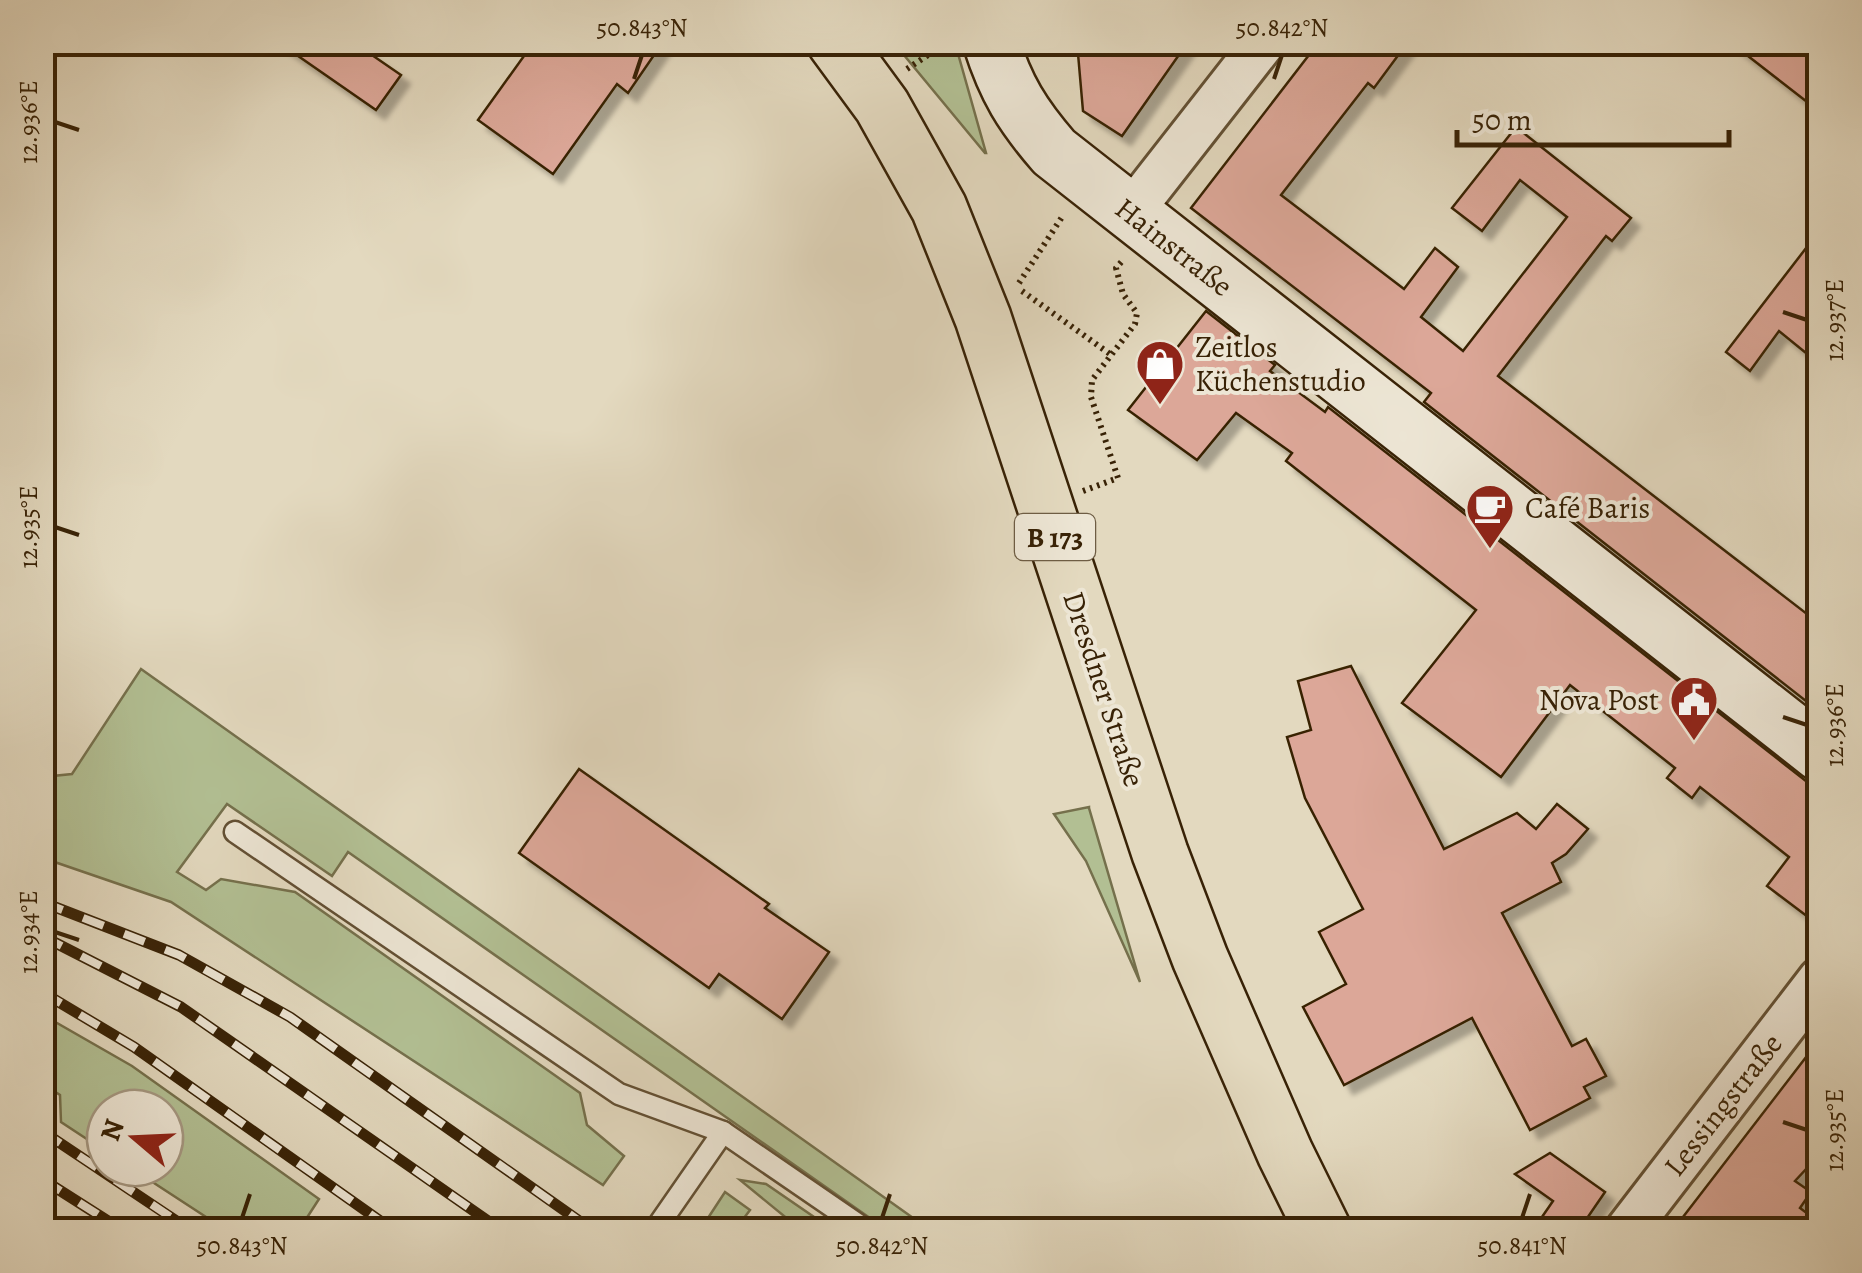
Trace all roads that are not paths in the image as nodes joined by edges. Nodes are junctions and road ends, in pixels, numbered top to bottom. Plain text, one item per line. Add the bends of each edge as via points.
1 (835, 42) edge
2 (992, 42) edge
3 (1264, 42) edge
4 (1131, 212) junction
5 (1820, 753) edge
6 (235, 832) dead end
7 (1820, 979) edge
8 (723, 1132) junction
9 (654, 1230) edge
10 (866, 1230) edge
11 (1322, 1230) edge
12 (1626, 1230) edge

1 - 11 main road, Dresdner Straße / B 173 via 882,106 947,226 1160,854
2 - 4 street, Hainstraße via 1016,104 1054,152
3 - 4 street
4 - 5 street, Hainstraße
6 - 8 lane via 619,1094
7 - 12 street, Lessingstraße
8 - 9 lane
8 - 10 lane

